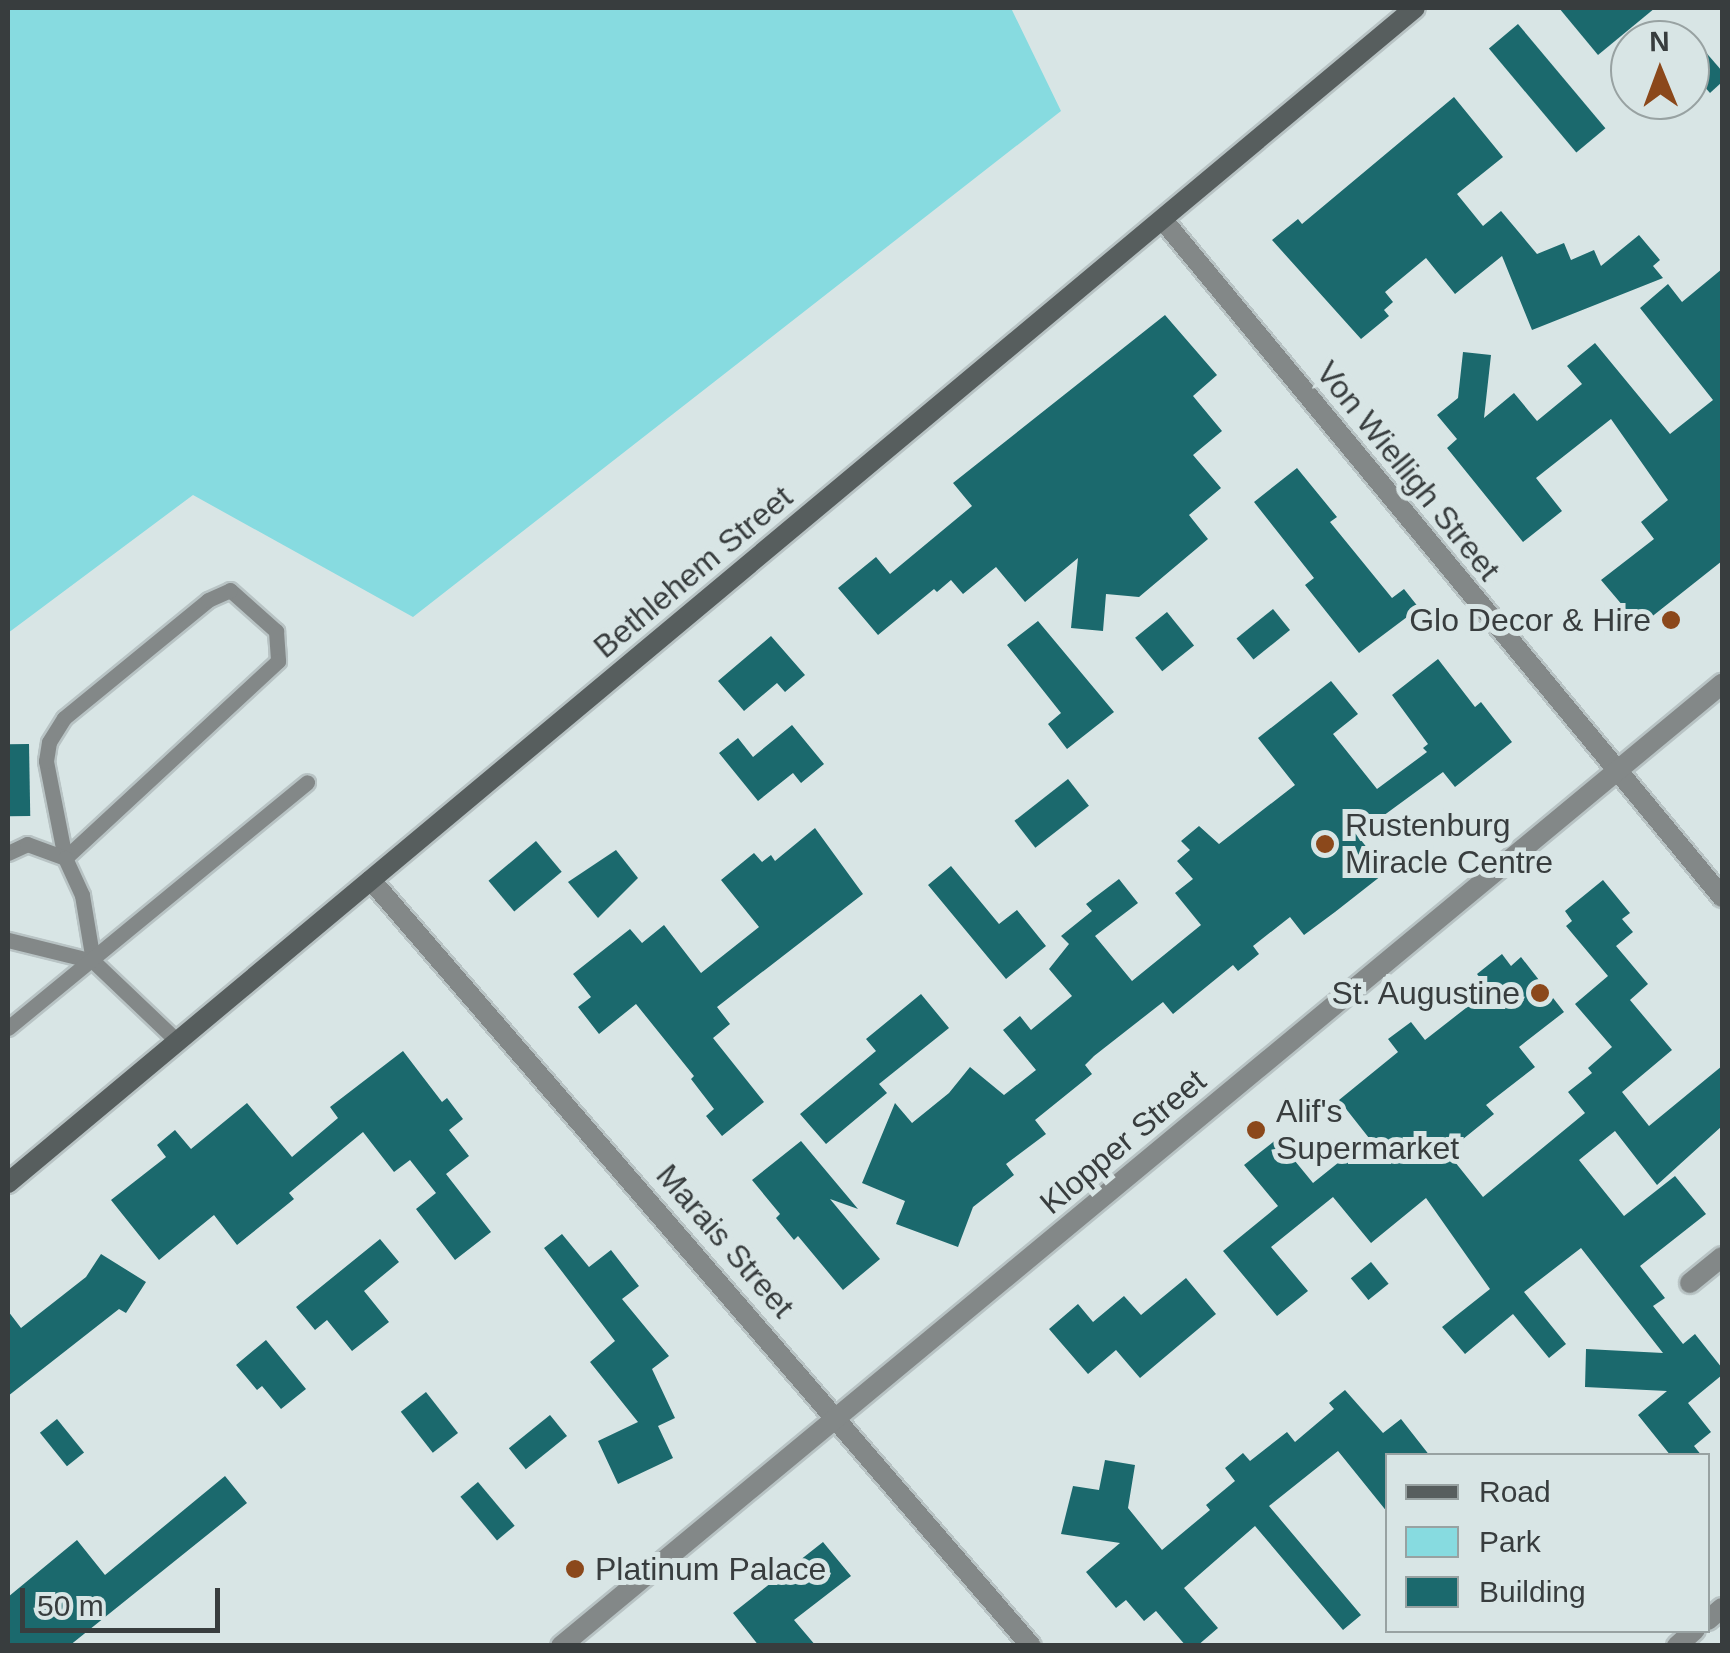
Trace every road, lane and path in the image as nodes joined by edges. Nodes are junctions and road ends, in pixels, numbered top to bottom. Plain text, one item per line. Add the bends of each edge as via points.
1 (1415, 8) edge
2 (1163, 220) junction
3 (1722, 684) edge
4 (1617, 772) junction
5 (307, 782) dead end
6 (8, 852) edge
7 (65, 858) junction
8 (370, 880) junction
9 (1722, 897) edge
10 (8, 940) edge
11 (93, 961) junction
12 (8, 1028) edge
13 (177, 1042) junction
14 (8, 1183) edge
15 (1722, 1258) edge
16 (1690, 1282) dead end
17 (838, 1416) junction
18 (560, 1646) edge
19 (1031, 1646) edge

1 - 2 main road, Bethlehem Street
2 - 4 street, Von Wielligh Street
2 - 8 main road, Bethlehem Street
3 - 4 street, Klopper Street
4 - 9 street, Von Wielligh Street
4 - 17 street, Klopper Street
5 - 11 lane
6 - 7 lane via 27,844
7 - 7 lane via 278,661 276,631 237,594 222,591 208,600 64,718 48,742
7 - 11 lane via 82,895
8 - 13 main road, Bethlehem Street
8 - 17 street, Marais Street
10 - 11 lane
11 - 12 lane
11 - 13 lane
13 - 14 main road, Bethlehem Street
15 - 16 street
17 - 18 street, Klopper Street
17 - 19 street, Marais Street

